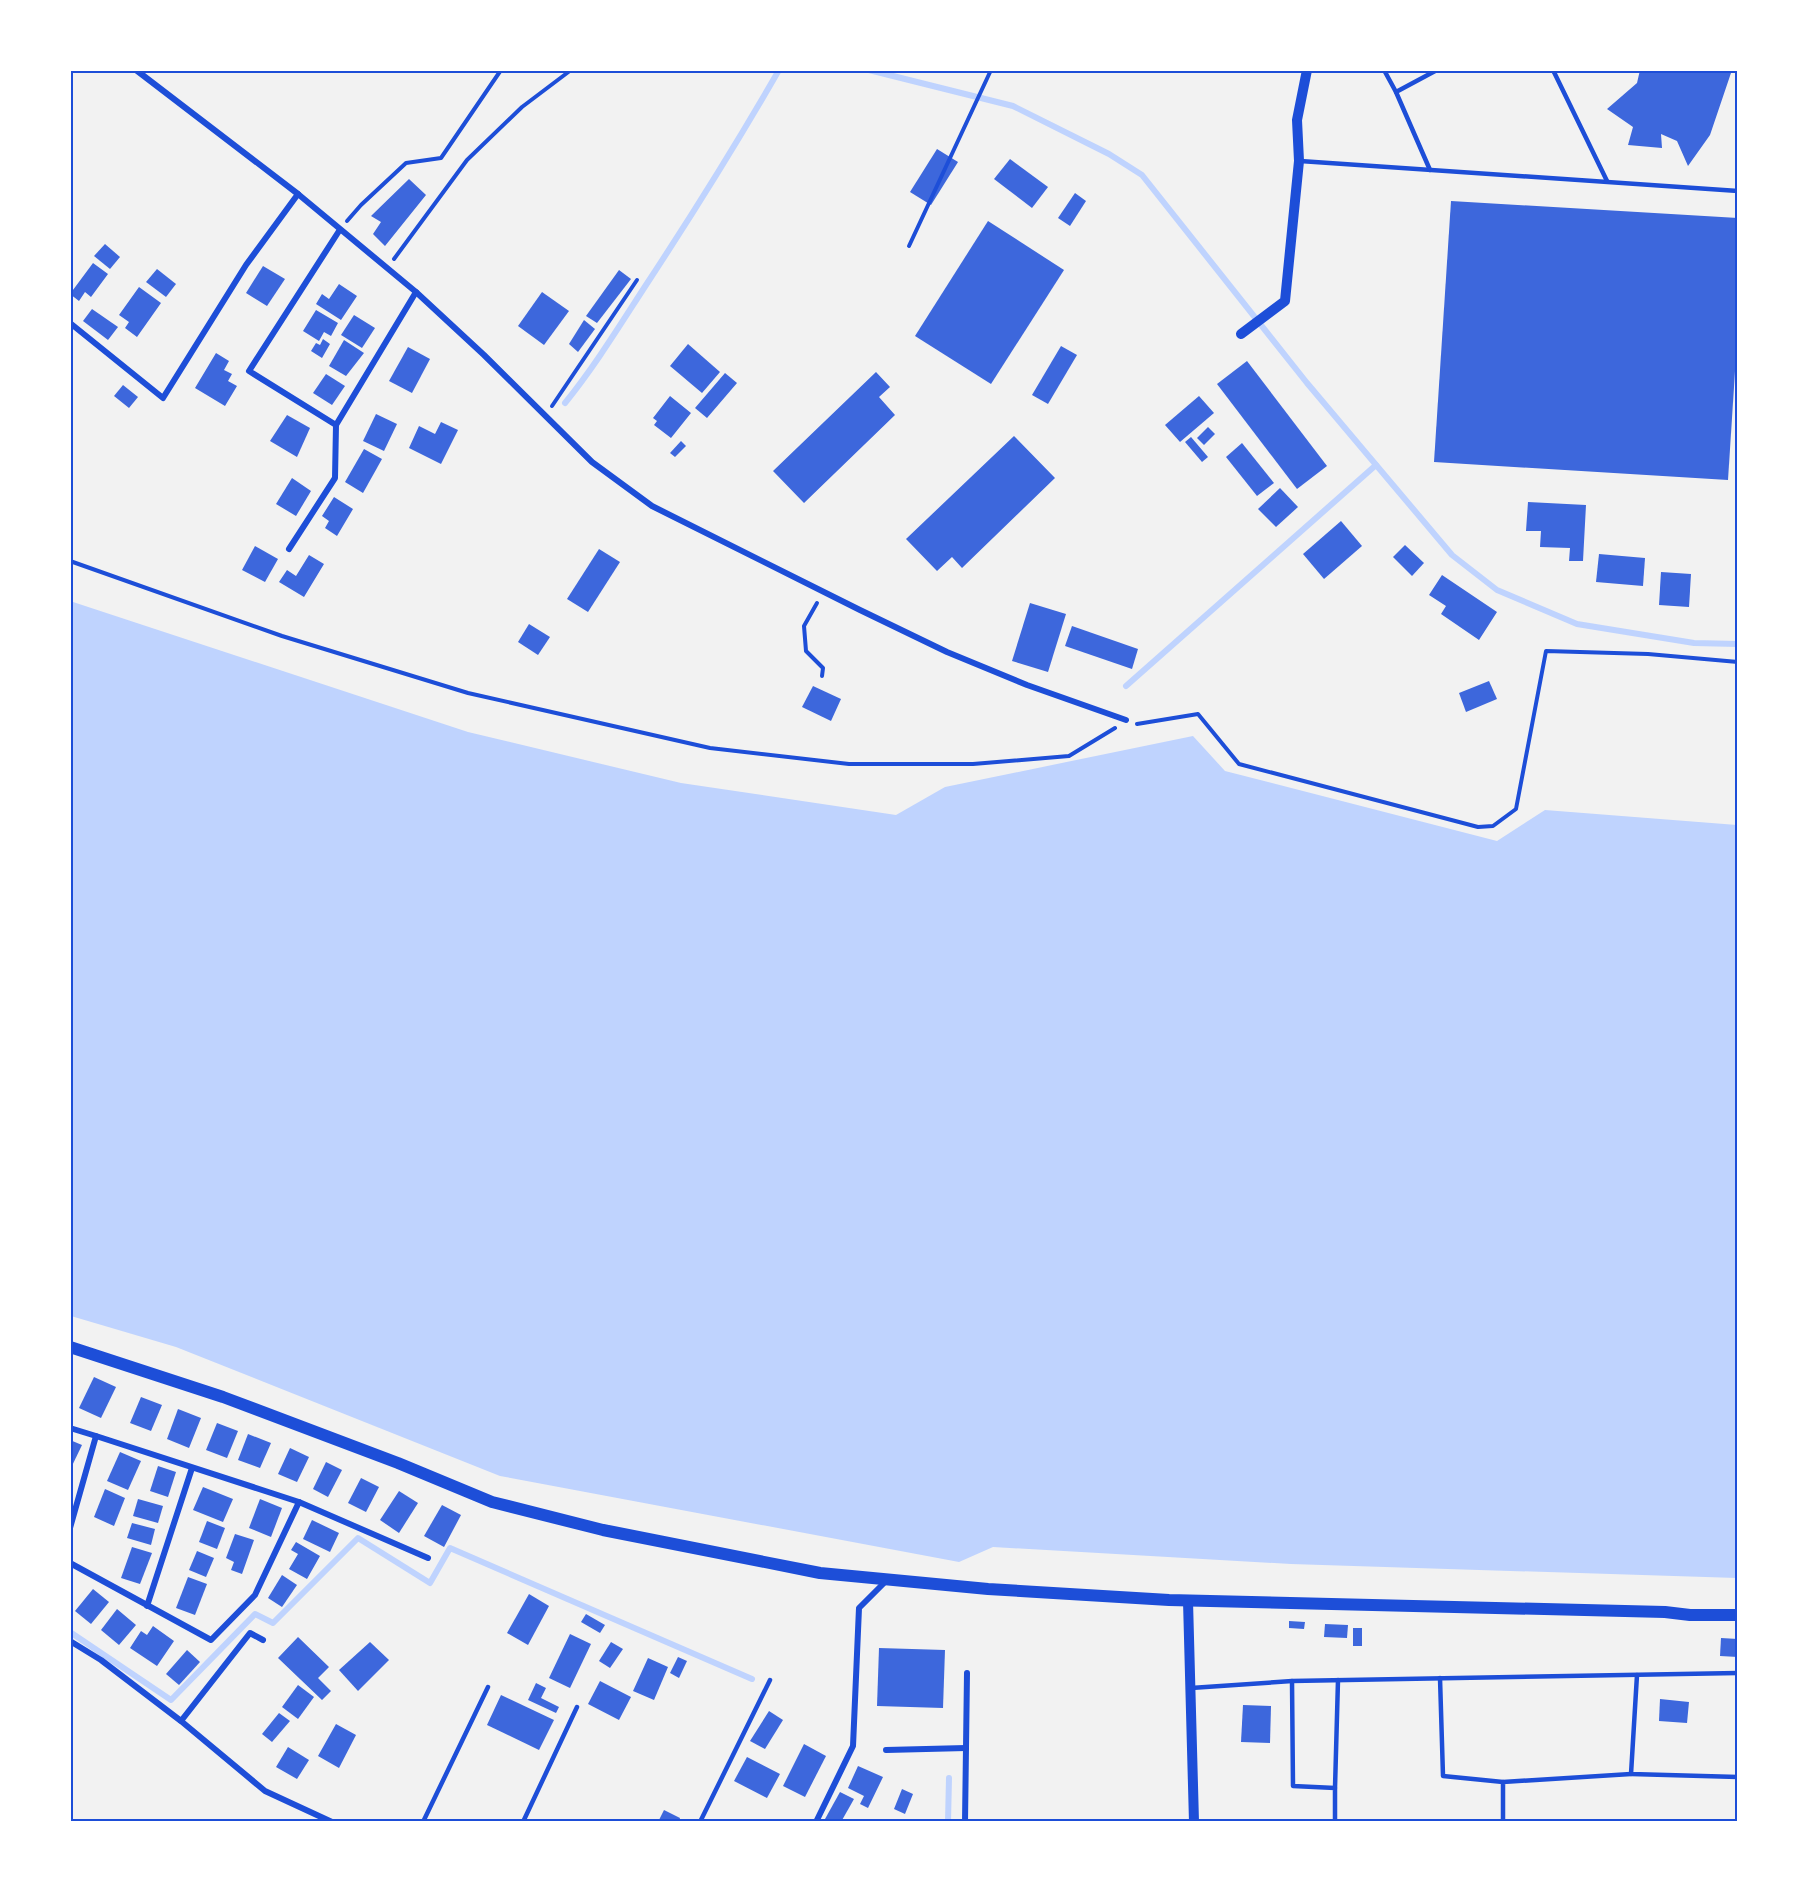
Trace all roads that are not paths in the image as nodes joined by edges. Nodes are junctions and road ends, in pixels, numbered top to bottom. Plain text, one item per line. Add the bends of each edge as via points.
1 (136, 70) edge
2 (1307, 70) edge
3 (1384, 70) edge
4 (1437, 70) edge
5 (1553, 70) edge
6 (1396, 92) junction
7 (1299, 161) junction
8 (1431, 170) junction
9 (1607, 181) junction
10 (1737, 191) edge
11 (298, 194) junction
12 (339, 231) junction
13 (416, 292) junction
14 (70, 323) edge
15 (1241, 334) dead end
16 (336, 425) junction
17 (289, 549) dead end
18 (1126, 720) road end
19 (70, 1347) edge
20 (70, 1428) edge
21 (96, 1436) junction
22 (192, 1468) junction
23 (298, 1502) junction
24 (70, 1528) edge
25 (428, 1557) dead end
26 (70, 1563) edge
27 (888, 1580) junction
28 (1188, 1601) junction
29 (147, 1606) junction
30 (1737, 1615) edge
31 (263, 1640) dead end
32 (70, 1641) edge
33 (968, 1673) dead end
34 (1737, 1673) edge
35 (1637, 1675) junction
36 (1440, 1678) junction
37 (770, 1680) dead end
38 (1338, 1680) junction
39 (1292, 1681) junction
40 (488, 1687) dead end
41 (1191, 1688) junction
42 (577, 1707) dead end
43 (181, 1721) junction
44 (966, 1748) junction
45 (886, 1750) dead end
46 (1630, 1774) junction
47 (1737, 1777) edge
48 (1503, 1782) junction
49 (1335, 1788) junction
50 (332, 1821) edge
51 (423, 1821) edge
52 (523, 1821) edge
53 (700, 1821) edge
54 (816, 1821) edge
55 (964, 1821) edge
56 (1194, 1821) edge
57 (1335, 1821) edge
58 (1503, 1821) edge

1 - 11 street
2 - 7 street via 1297,120
3 - 6 lane
4 - 6 lane
5 - 9 lane
6 - 8 lane
7 - 8 lane
7 - 15 street via 1285,301
8 - 9 lane
9 - 10 lane
11 - 12 street
11 - 14 street via 246,266 163,398
12 - 13 street
12 - 16 street via 249,370
13 - 16 street
13 - 18 street via 592,462 652,506 947,652
16 - 17 street via 335,478
19 - 27 main road via 224,1396 492,1503 603,1530 820,1573
20 - 21 street
21 - 22 street
21 - 24 street
22 - 23 street
22 - 29 street
23 - 25 street
23 - 29 street via 255,1595 211,1640
26 - 29 street
27 - 28 main road
27 - 54 street via 859,1608 853,1746
28 - 30 main road
28 - 41 street
31 - 43 street via 250,1633
32 - 43 street
33 - 44 street
34 - 35 lane
35 - 36 lane
35 - 46 lane
36 - 38 lane
36 - 48 lane via 1443,1776
37 - 53 lane
38 - 39 lane
38 - 49 lane
39 - 41 lane
39 - 49 lane via 1293,1786
40 - 51 lane
41 - 56 street
42 - 52 lane
43 - 50 street via 265,1791
44 - 45 street
44 - 55 street
46 - 47 lane
46 - 48 lane
48 - 58 lane
49 - 57 lane

